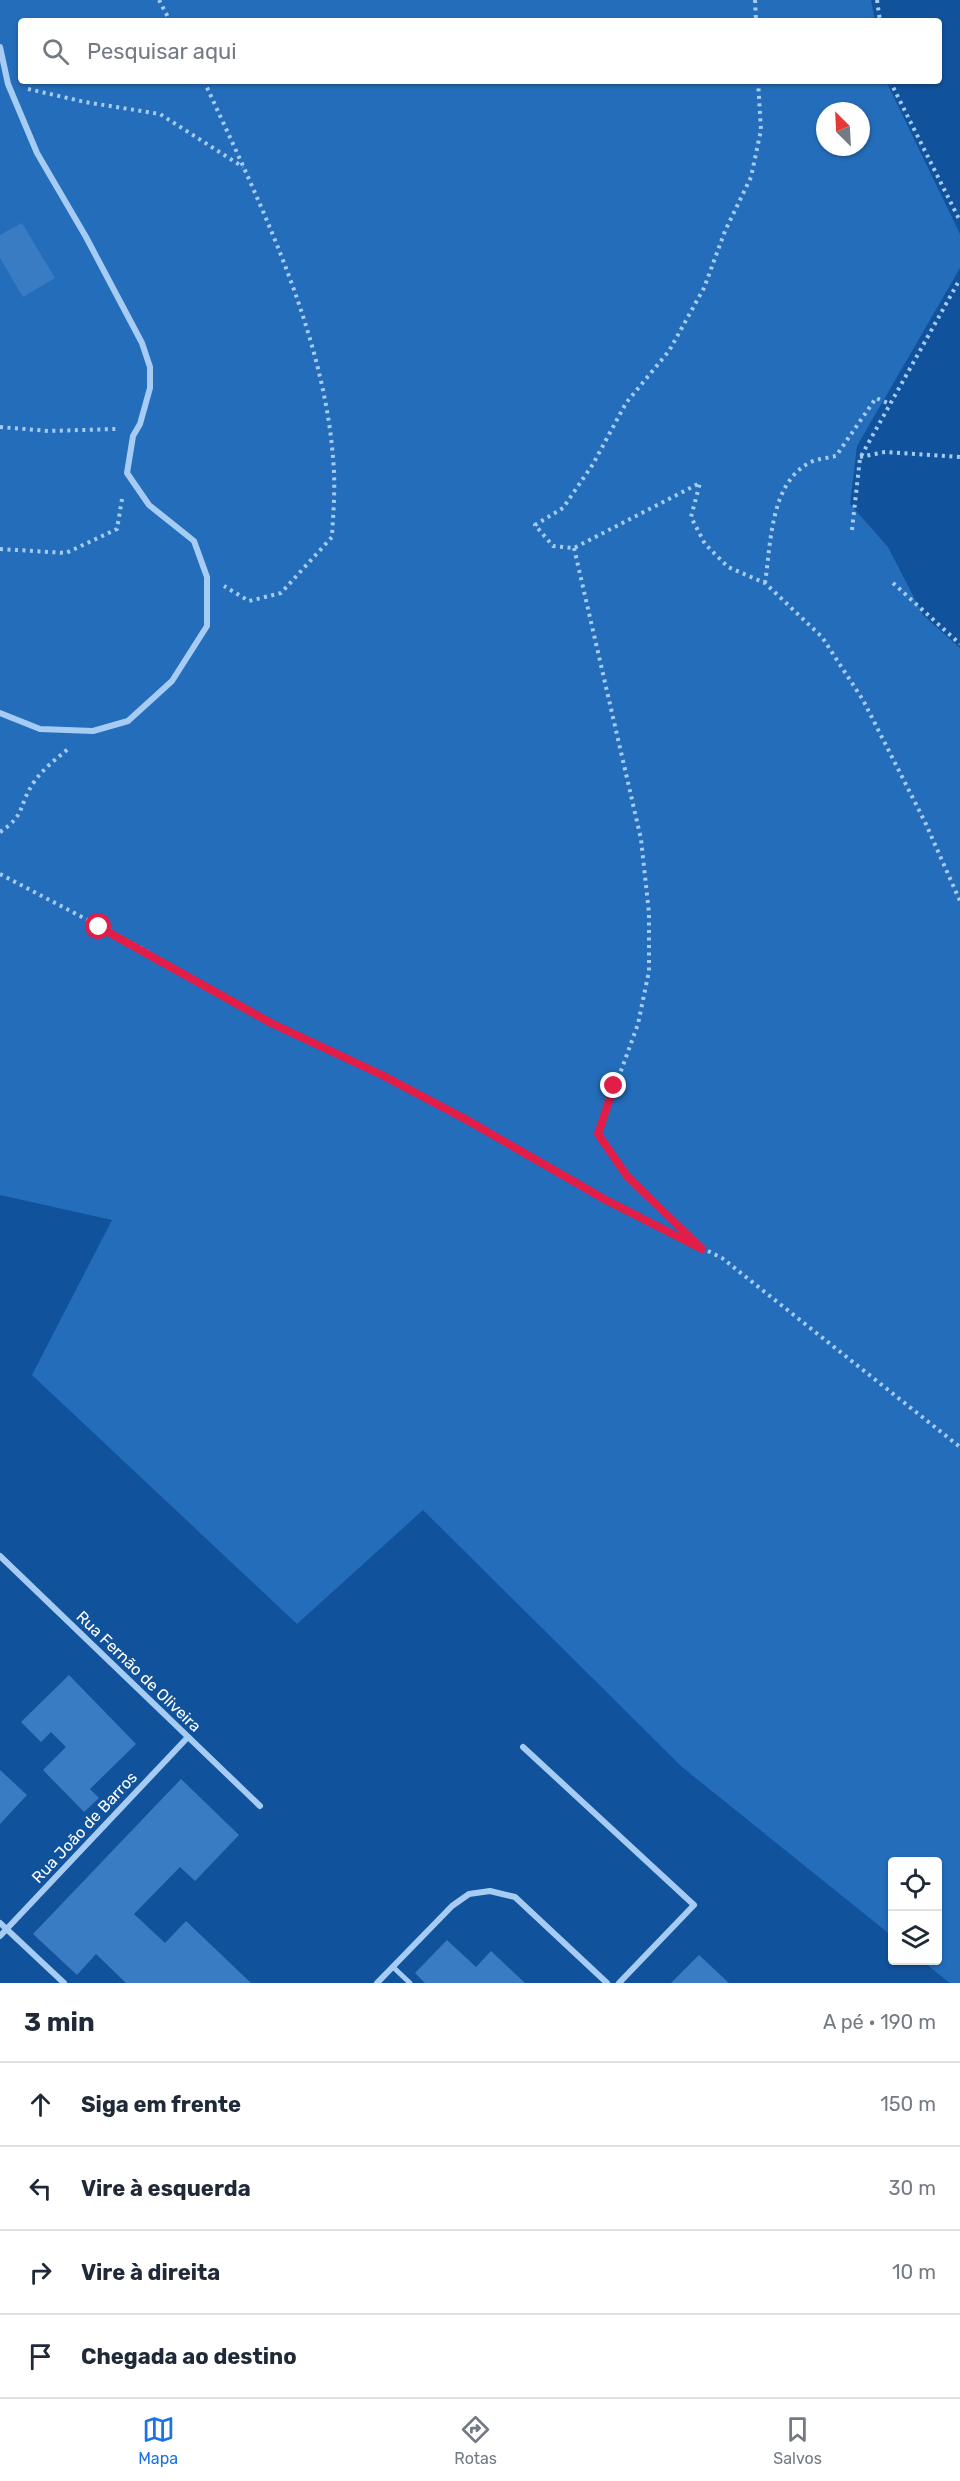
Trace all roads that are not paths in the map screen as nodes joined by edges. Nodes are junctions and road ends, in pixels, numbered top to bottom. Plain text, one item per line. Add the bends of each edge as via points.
1 (0, 47) edge
2 (0, 713) edge
3 (0, 1556) edge
4 (188, 1737) junction
5 (523, 1747) dead end
6 (260, 1806) dead end
7 (0, 1923) edge
8 (7, 1929) junction
9 (0, 1936) edge
10 (393, 1967) junction
11 (64, 1983) edge
12 (377, 1983) edge
13 (410, 1983) edge
14 (607, 1983) edge
15 (619, 1983) edge

1 - 2 street via 8,84 37,153 142,343 150,367 150,388 133,436 127,473 149,504 194,541 207,577 207,626 172,681 128,721 93,732 40,729
3 - 4 street, Rua Fernão de Oliveira
4 - 6 street, Rua Fernão de Oliveira
4 - 8 street, Rua João de Barros
5 - 15 street via 694,1905
7 - 8 street
8 - 9 street, Rua João de Barros
8 - 11 street
10 - 12 street
10 - 13 street
10 - 14 street via 452,1906 469,1894 490,1891 515,1897

